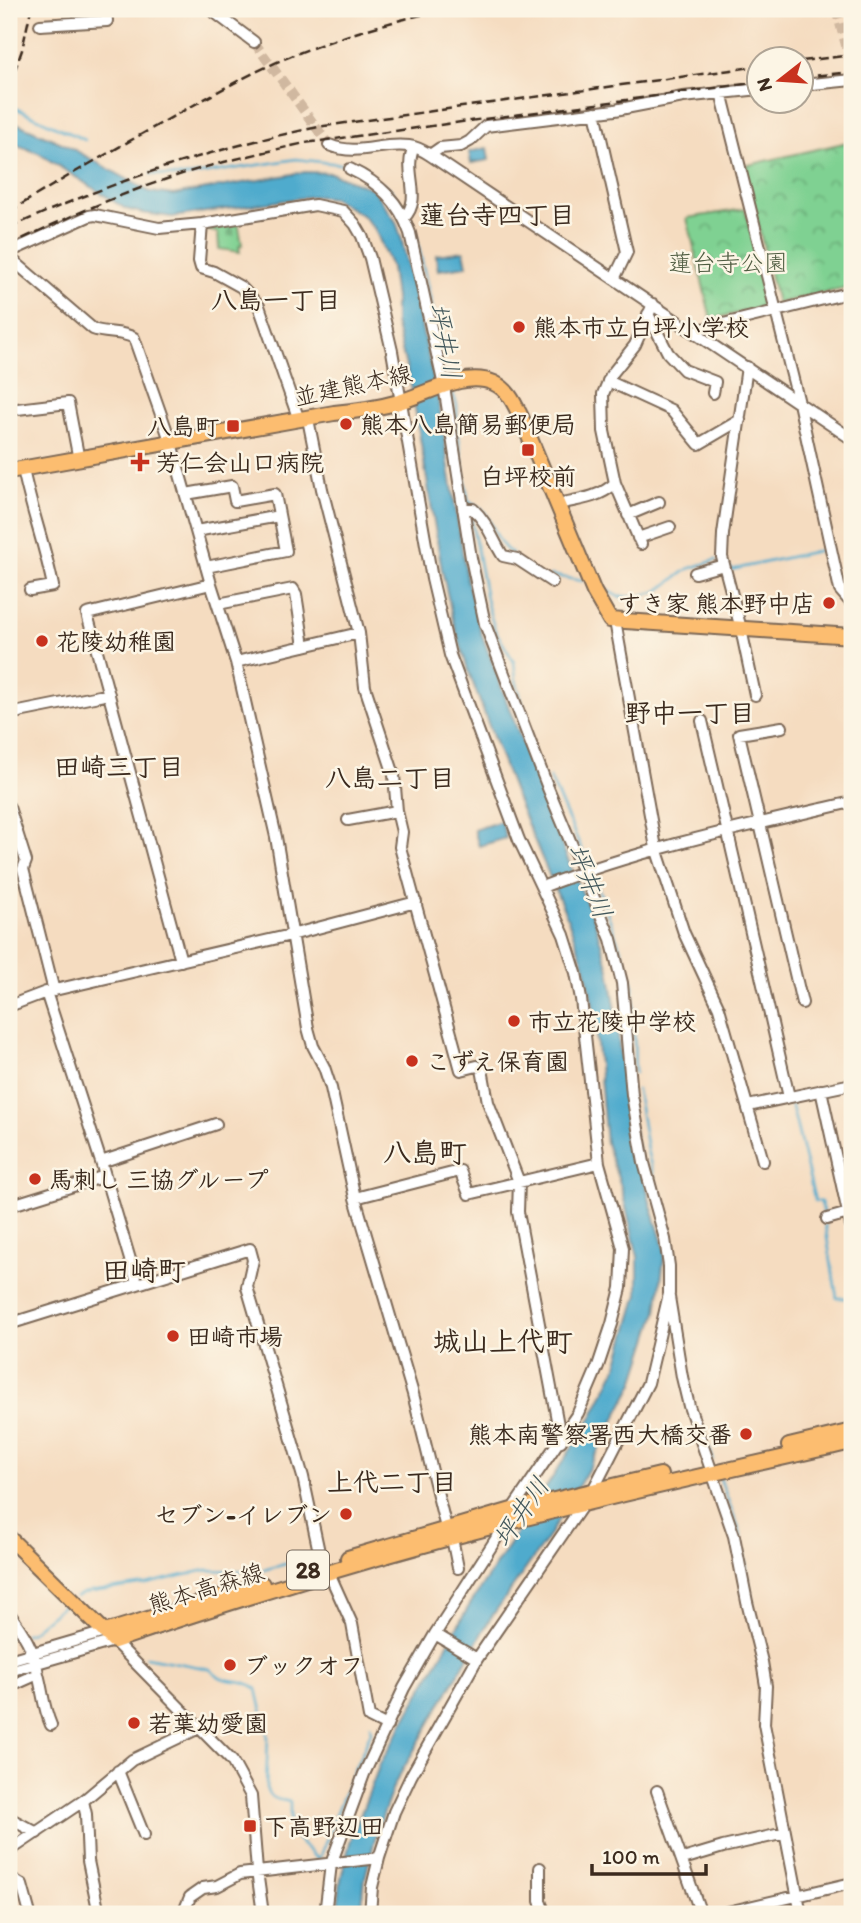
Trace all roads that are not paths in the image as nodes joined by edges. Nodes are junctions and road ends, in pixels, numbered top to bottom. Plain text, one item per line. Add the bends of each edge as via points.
1 (106, 9) edge
2 (210, 9) edge
3 (40, 25) dead end
4 (254, 42) tunnel mouth
5 (852, 80) edge
6 (816, 84) edge
7 (746, 90) edge
8 (721, 92) junction
9 (595, 112) junction
10 (329, 145) dead end
11 (414, 147) junction
12 (430, 155) junction
13 (350, 169) dead end
14 (404, 218) junction
15 (202, 224) junction
16 (9, 255) edge
17 (614, 279) junction
18 (852, 292) edge
19 (650, 309) junction
20 (775, 310) junction
21 (695, 331) junction
22 (747, 367) junction
23 (608, 381) junction
24 (442, 387) junction
25 (713, 393) dead end
26 (400, 402) junction
27 (799, 403) junction
28 (9, 410) edge
29 (304, 420) junction
30 (740, 420) junction
31 (852, 439) edge
32 (171, 443) junction
33 (79, 460) junction
34 (16, 470) edge
35 (615, 483) junction
36 (186, 494) junction
37 (659, 502) dead end
38 (557, 504) junction
39 (463, 509) junction
40 (628, 515) junction
41 (279, 516) junction
42 (670, 527) dead end
43 (196, 531) junction
44 (724, 565) junction
45 (206, 567) junction
46 (695, 573) dead end
47 (552, 582) dead end
48 (211, 584) junction
49 (30, 590) dead end
50 (218, 604) junction
51 (852, 604) edge
52 (615, 621) junction
53 (741, 629) junction
54 (359, 633) junction
55 (852, 636) edge
56 (304, 646) junction
57 (236, 662) junction
58 (109, 694) junction
59 (755, 695) dead end
60 (9, 715) edge
61 (702, 720) dead end
62 (782, 727) dead end
63 (852, 802) edge
64 (9, 807) edge
65 (397, 811) junction
66 (348, 820) dead end
67 (760, 824) junction
68 (727, 832) junction
69 (656, 848) junction
70 (23, 869) junction
71 (9, 870) edge
72 (581, 872) junction
73 (545, 886) junction
74 (416, 902) junction
75 (291, 935) junction
76 (181, 961) junction
77 (50, 992) junction
78 (802, 1003) dead end
79 (9, 1006) edge
80 (852, 1084) edge
81 (821, 1090) junction
82 (789, 1097) junction
83 (748, 1106) junction
84 (216, 1124) dead end
85 (763, 1161) dead end
86 (101, 1162) junction
87 (599, 1163) junction
88 (105, 1176) junction
89 (519, 1182) junction
90 (355, 1198) junction
91 (9, 1206) edge
92 (850, 1213) edge
93 (827, 1219) dead end
94 (852, 1231) edge
95 (137, 1283) junction
96 (669, 1294) junction
97 (9, 1324) edge
98 (852, 1431) edge
99 (561, 1441) junction
100 (852, 1442) edge
101 (710, 1469) junction
102 (593, 1490) junction
103 (583, 1504) junction
104 (512, 1510) junction
105 (503, 1524) junction
106 (449, 1533) junction
107 (9, 1538) edge
108 (458, 1568) dead end
109 (326, 1570) junction
110 (9, 1613) edge
111 (437, 1634) junction
112 (109, 1636) junction
113 (475, 1658) junction
114 (9, 1660) edge
115 (36, 1663) junction
116 (9, 1671) edge
117 (9, 1686) edge
118 (51, 1725) dead end
119 (387, 1726) junction
120 (198, 1728) junction
121 (118, 1771) junction
122 (657, 1791) dead end
123 (83, 1801) junction
124 (9, 1818) edge
125 (37, 1833) junction
126 (785, 1833) junction
127 (144, 1835) dead end
128 (9, 1851) edge
129 (377, 1858) junction
130 (683, 1859) junction
131 (336, 1864) junction
132 (540, 1868) dead end
133 (257, 1871) junction
134 (9, 1877) edge
135 (852, 1884) edge
136 (797, 1896) junction
137 (30, 1914) edge
138 (99, 1914) edge
139 (183, 1914) edge
140 (263, 1914) edge
141 (325, 1914) edge
142 (370, 1914) edge
143 (545, 1914) edge
144 (701, 1914) edge
145 (719, 1914) edge
146 (801, 1914) edge

1 - 3 street via 107,21
2 - 4 street
5 - 6 street
7 - 8 street
8 - 9 street
8 - 20 street
9 - 12 street via 485,126 470,141
9 - 17 street via 628,252
10 - 11 street via 352,151
11 - 12 street
11 - 14 street via 409,164 414,200
12 - 17 street
13 - 14 street via 378,185
14 - 24 street via 415,248
15 - 16 street via 159,228 95,215
15 - 26 street via 315,205 343,211 362,236 370,258
15 - 29 street via 201,268 241,287 259,306
16 - 32 street via 93,329 134,338
17 - 19 street
18 - 20 street
19 - 21 street
19 - 23 street via 635,345
19 - 25 street via 668,353 684,370 715,382
20 - 21 street
20 - 27 street
21 - 22 street
22 - 27 street
22 - 30 street
23 - 30 street via 671,410 699,444
23 - 35 street via 602,410
24 - 26 main road, 並建熊本線
24 - 38 main road, 並建熊本線 via 482,379 508,392
24 - 39 street
26 - 29 main road, 並建熊本線
26 - 73 street via 450,655 519,840
27 - 31 street
27 - 51 street via 840,590
28 - 33 street via 68,403
29 - 32 main road, 並建熊本線
29 - 54 street
30 - 44 street via 723,534
32 - 33 main road, 並建熊本線
32 - 36 street
33 - 34 main road, 並建熊本線
34 - 49 street via 44,544 54,586
35 - 38 street via 607,491
35 - 40 street
36 - 41 street via 232,486 235,501 275,494
36 - 43 street
37 - 40 street
38 - 52 main road, 並建熊本線 via 597,600
39 - 47 street via 473,509 481,517 503,556 517,559
39 - 72 street via 485,624
40 - 42 street via 639,541
41 - 43 street
41 - 45 street via 286,551
43 - 45 street
44 - 46 street
44 - 53 street
45 - 48 street
48 - 50 street
48 - 58 street via 87,614
50 - 56 street via 293,589
50 - 57 street
52 - 53 main road
52 - 69 street
53 - 55 main road
53 - 59 street
54 - 56 street
54 - 65 street via 365,687 394,775
56 - 57 street
57 - 75 street via 276,836
58 - 60 street
58 - 76 street
61 - 68 street
62 - 67 street via 739,734
63 - 67 street
64 - 70 street via 26,861
65 - 66 street
65 - 74 street via 400,847
67 - 68 street
67 - 78 street
68 - 69 street
68 - 82 street
69 - 72 street
69 - 83 street via 684,933 719,1008
70 - 71 street
70 - 77 street
72 - 73 street
72 - 96 street via 611,939 622,983 632,1095 665,1239
73 - 87 street via 576,973
74 - 75 street
74 - 89 street via 461,1070 482,1069 488,1102
75 - 76 street
75 - 90 street via 308,1028 331,1088
76 - 77 street
77 - 79 street
77 - 86 street
80 - 81 street
81 - 82 street
81 - 92 street
82 - 83 street
83 - 85 street
84 - 86 street
86 - 88 street
87 - 89 street
87 - 99 street via 623,1248 621,1288 598,1366
88 - 91 street
88 - 95 street
89 - 90 street via 469,1194 460,1171
89 - 99 street via 518,1212
90 - 106 street
92 - 93 street
92 - 94 street
95 - 97 street
95 - 109 street via 250,1249 253,1260 247,1287
96 - 101 street via 682,1377
96 - 102 street via 648,1383
98 - 101 main road, 熊本高森線 / 28
99 - 104 street
100 - 101 main road, 熊本高森線 / 28
101 - 102 main road, 熊本高森線 / 28
101 - 103 main road, 熊本高森線 / 28
101 - 126 street via 734,1536 762,1662 764,1724
102 - 103 street
102 - 104 main road, 熊本高森線 / 28
103 - 105 main road, 熊本高森線 / 28
103 - 113 street
104 - 105 street
104 - 106 main road, 熊本高森線 / 28
105 - 106 main road, 熊本高森線 / 28
105 - 111 street
106 - 108 street
106 - 109 main road, 熊本高森線 / 28
107 - 112 main road
109 - 112 main road, 熊本高森線 / 28
109 - 119 street via 352,1625 369,1717
110 - 115 street
111 - 113 street
111 - 119 street
112 - 115 street
112 - 120 street
113 - 129 street via 411,1776
114 - 115 street
115 - 116 street
115 - 117 street
115 - 118 street via 43,1709
119 - 131 street via 364,1774
120 - 121 street
120 - 133 street via 232,1761 251,1796
121 - 123 street
121 - 127 street
122 - 130 street
123 - 125 street
123 - 138 street
124 - 125 street
125 - 128 street
126 - 130 street
126 - 136 street
129 - 131 street
129 - 142 street
130 - 144 street
131 - 133 street
131 - 141 street
132 - 143 street
133 - 139 street via 203,1888 190,1896
133 - 140 street
134 - 137 street via 22,1885
135 - 136 street
136 - 145 street
136 - 146 street

